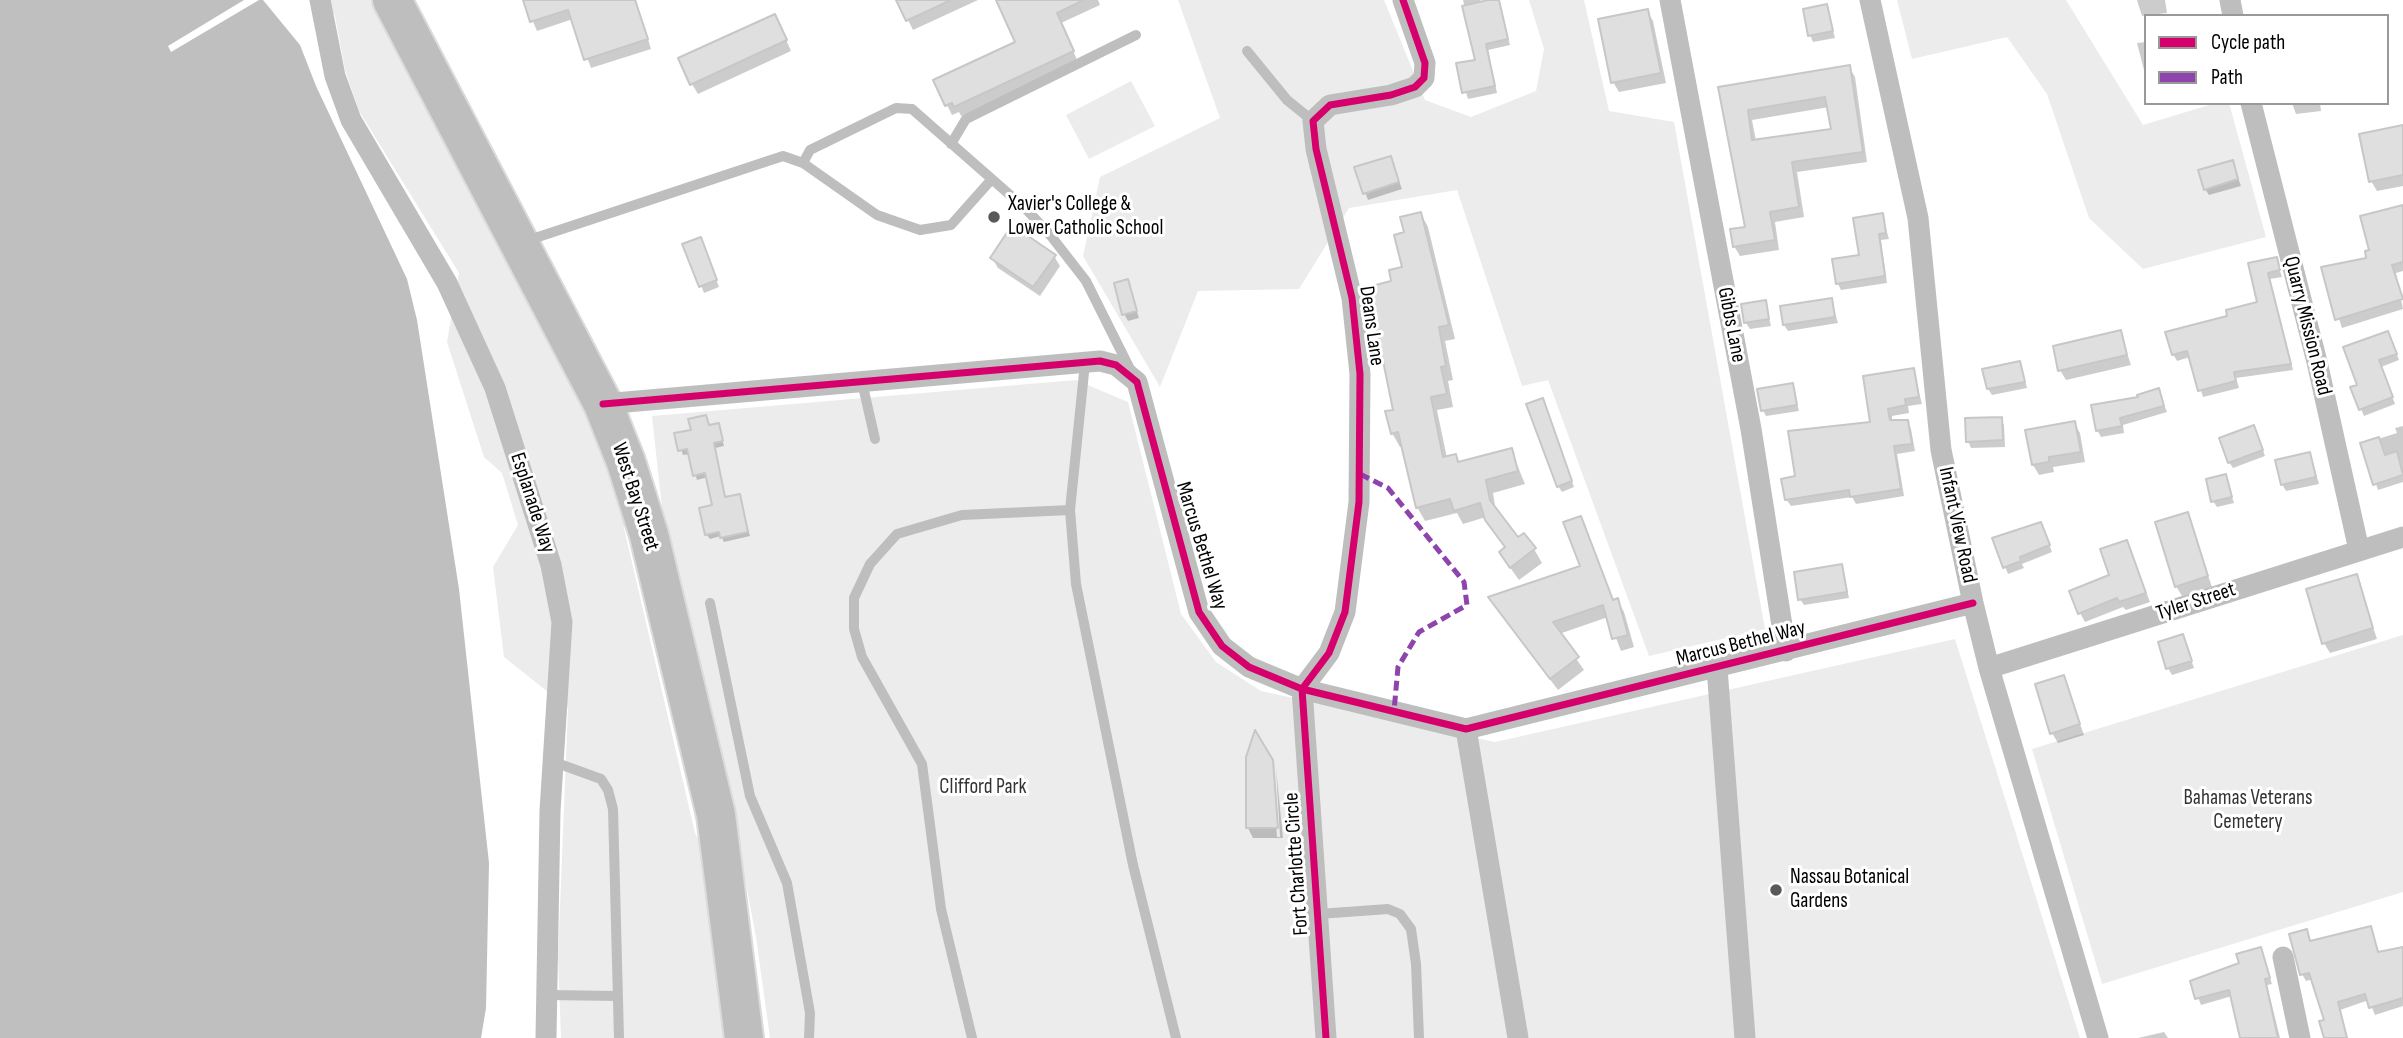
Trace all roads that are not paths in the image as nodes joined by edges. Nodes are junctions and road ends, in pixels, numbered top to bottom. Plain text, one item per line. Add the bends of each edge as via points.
1 (392, 0) edge
2 (1403, 0) edge
3 (1671, 0) edge
4 (1870, 0) edge
5 (319, 4) edge
6 (1136, 35) dead end
7 (1247, 51) dead end
8 (2253, 105) edge
9 (1313, 121) junction
10 (951, 144) junction
11 (803, 163) junction
12 (991, 180) junction
13 (518, 243) junction
14 (1085, 363) junction
15 (862, 382) junction
16 (1137, 382) junction
17 (603, 404) junction
18 (875, 439) dead end
19 (1070, 510) junction
20 (2403, 537) edge
21 (2359, 550) junction
22 (710, 603) dead end
23 (1973, 603) junction
24 (1786, 651) junction
25 (1717, 668) junction
26 (1989, 668) junction
27 (1302, 689) junction
28 (1466, 729) junction
29 (554, 762) junction
30 (1319, 914) junction
31 (2283, 957) dead end
32 (546, 995) junction
33 (618, 996) junction
34 (546, 1038) edge
35 (620, 1038) edge
36 (744, 1038) edge
37 (809, 1038) edge
38 (972, 1038) edge
39 (1176, 1038) edge
40 (1326, 1038) edge
41 (1419, 1038) edge
42 (1518, 1038) edge
43 (1745, 1038) edge
44 (2098, 1038) edge
45 (2300, 1038) edge

1 - 13 highway, West Bay Street
2 - 9 street via 1425,63 1424,78 1415,87 1391,96 1330,105
3 - 24 street, Gibbs Lane via 1751,429
4 - 23 street, Infant View Road via 1918,218 1941,450
5 - 29 street, Esplanade Way via 335,76 351,120 447,282 495,388 539,523 562,622
6 - 10 lane via 966,119
7 - 9 lane via 1287,100
8 - 21 street, Quarry Mission Road
9 - 27 street, Deans Lane via 1315,149 1352,298 1360,374 1359,502 1345,612 1329,653
10 - 11 lane via 912,109 896,108 810,150
10 - 12 lane
11 - 12 lane via 877,215 920,230 951,225
11 - 13 lane via 783,156
12 - 16 lane via 1034,218 1086,281
13 - 17 highway, West Bay Street
14 - 15 street
14 - 16 street via 1116,365
14 - 19 lane
15 - 17 street
15 - 18 lane
16 - 27 street, Marcus Bethel Way via 1199,612 1222,646 1249,667
17 - 36 highway, West Bay Street via 649,535 716,815
19 - 38 lane via 962,515 897,534 870,564 854,598 854,629 862,657 922,764 941,909
19 - 39 lane via 1076,584 1133,865
20 - 21 street, Tyler Street
21 - 26 street, Tyler Street
22 - 37 lane via 750,796 787,883 810,1013
23 - 24 street, Marcus Bethel Way
23 - 26 street, Infant View Road
24 - 25 street, Marcus Bethel Way
25 - 28 street, Marcus Bethel Way
25 - 43 street
26 - 44 street, Infant View Road
27 - 28 street, Marcus Bethel Way
27 - 30 street, Fort Charlotte Circle
28 - 42 street
29 - 32 street, Esplanade Way
29 - 33 lane via 601,779 608,790 613,809
30 - 40 street, Fort Charlotte Circle
30 - 41 lane via 1388,909 1401,914 1411,929
31 - 45 street
32 - 33 lane
32 - 34 street, Esplanade Way
33 - 35 lane

